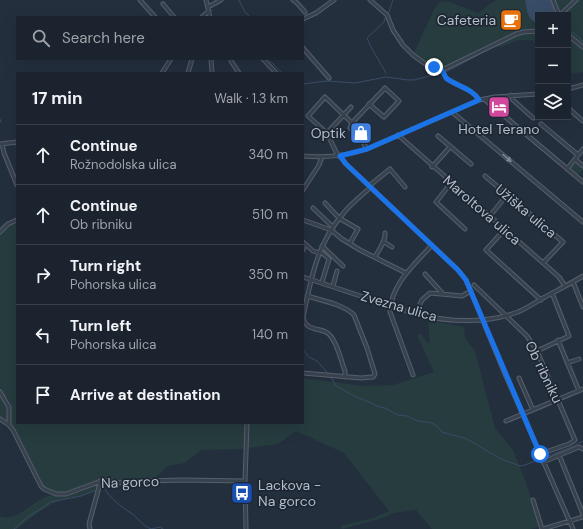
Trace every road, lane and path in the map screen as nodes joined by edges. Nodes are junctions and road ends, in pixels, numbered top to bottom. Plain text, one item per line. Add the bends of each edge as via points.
1 (140, 0) edge
2 (206, 0) edge
3 (221, 0) edge
4 (292, 0) edge
5 (334, 0) edge
6 (370, 0) edge
7 (553, 0) edge
8 (576, 0) edge
9 (163, 4) dead end
10 (208, 9) junction
11 (305, 12) dead end
12 (559, 12) edge
13 (563, 12) edge
14 (154, 16) edge
15 (173, 16) edge
16 (203, 16) edge
17 (210, 16) edge
18 (304, 19) edge
19 (535, 30) edge
20 (571, 37) edge
21 (583, 47) edge
22 (304, 49) edge
23 (170, 60) edge
24 (192, 60) edge
25 (211, 60) edge
26 (231, 60) edge
27 (264, 60) edge
28 (163, 72) edge
29 (188, 72) edge
30 (212, 72) edge
31 (238, 72) edge
32 (275, 72) edge
33 (443, 72) junction
34 (329, 78) dead end
35 (583, 85) edge
36 (571, 88) edge
37 (535, 94) edge
38 (511, 95) junction
39 (484, 99) junction
40 (479, 100) junction
41 (369, 104) junction
42 (351, 107) dead end
43 (571, 111) edge
44 (452, 112) junction
45 (344, 115) junction
46 (533, 118) dead end
47 (583, 121) edge
48 (352, 123) junction
49 (541, 124) dead end
50 (327, 133) junction
51 (398, 135) junction
52 (438, 136) dead end
53 (15, 142) edge
54 (1, 144) edge
55 (450, 147) junction
56 (367, 149) junction
57 (583, 149) edge
58 (578, 155) junction
59 (304, 156) edge
60 (339, 156) junction
61 (322, 157) junction
62 (575, 160) junction
63 (471, 164) dead end
64 (583, 166) edge
65 (432, 167) junction
66 (567, 169) junction
67 (485, 176) dead end
68 (583, 182) edge
69 (16, 183) edge
70 (451, 184) junction
71 (370, 186) junction
72 (406, 186) dead end
73 (304, 188) edge
74 (507, 195) junction
75 (325, 203) dead end
76 (313, 208) dead end
77 (489, 216) junction
78 (339, 218) junction
79 (16, 220) edge
80 (304, 220) edge
81 (583, 222) edge
82 (332, 229) junction
83 (465, 229) dead end
84 (504, 230) junction
85 (0, 232) edge
86 (385, 233) dead end
87 (384, 242) junction
88 (304, 243) edge
89 (350, 243) junction
90 (432, 245) junction
91 (322, 246) junction
92 (392, 247) dead end
93 (319, 252) junction
94 (375, 256) junction
95 (543, 263) junction
96 (343, 266) dead end
97 (338, 272) dead end
98 (406, 273) junction
99 (425, 274) dead end
100 (583, 276) edge
101 (304, 277) edge
102 (311, 279) junction
103 (322, 282) junction
104 (573, 282) junction
105 (474, 285) dead end
106 (333, 286) junction
107 (565, 286) junction
108 (471, 291) junction
109 (552, 293) junction
110 (443, 294) junction
111 (307, 296) junction
112 (541, 300) junction
113 (390, 306) junction
114 (583, 307) edge
115 (304, 312) edge
116 (415, 314) junction
117 (506, 315) junction
118 (304, 320) edge
119 (483, 320) junction
120 (558, 340) junction
121 (536, 351) junction
122 (579, 359) dead end
123 (567, 363) junction
124 (304, 373) edge
125 (412, 375) dead end
126 (345, 377) junction
127 (519, 378) dead end
128 (583, 389) edge
129 (579, 391) junction
130 (0, 392) edge
131 (557, 399) junction
132 (533, 410) junction
133 (523, 414) junction
134 (0, 419) edge
135 (506, 421) dead end
136 (246, 424) edge
137 (9, 425) junction
138 (583, 449) edge
139 (540, 454) junction
140 (559, 455) junction
141 (543, 462) junction
142 (100, 481) junction
143 (245, 481) junction
144 (533, 500) dead end
145 (583, 515) edge
146 (570, 521) junction
147 (90, 529) edge
148 (246, 529) edge
149 (542, 529) edge
150 (573, 529) edge

1 - 14 street
2 - 10 street
3 - 10 street
4 - 11 street
5 - 18 street via 316,14
6 - 33 street via 387,15 393,30 413,55 428,66
7 - 12 street
8 - 13 street
9 - 15 street
10 - 16 street
10 - 17 street
19 - 33 street via 516,34
20 - 21 street
22 - 34 street
23 - 28 street
24 - 29 street
25 - 30 street
26 - 31 street
27 - 32 street
33 - 40 street via 449,81 474,94
35 - 36 street
37 - 38 street
38 - 39 street
38 - 46 street via 513,100
39 - 40 street
39 - 66 street
40 - 44 street
41 - 41 street via 384,117 399,101 385,88
41 - 48 street
42 - 45 street
43 - 47 street
44 - 51 street
44 -> 81 street
45 - 48 street
45 - 50 street
45 - 50 street via 324,97 308,116
48 - 56 street via 352,130
49 - 58 street
50 - 60 street
51 - 56 street
51 - 65 street, Maroltova ulica
52 - 55 street
53 - 54 street
54 - 69 street
55 - 63 street
55 - 65 street
56 - 60 street
57 - 58 street
58 - 62 street
59 - 61 street
60 - 61 street
60 - 71 street
61 - 73 street
62 - 64 street
62 - 66 street
65 - 70 street, Maroltova ulica
66 - 68 street
67 - 74 street, Užiška ulica
70 - 77 street, Maroltova ulica
70 - 83 street via 436,202
71 - 72 street via 390,169
71 - 78 street
71 - 90 street
74 - 77 street
74 - 95 street, Užiška ulica via 563,242
75 - 78 street
76 - 82 street
77 - 84 street, Maroltova ulica
78 - 82 street
78 - 89 street via 358,229
79 - 85 street
80 - 82 street
82 - 89 street
82 - 91 street
84 - 95 street, Maroltova ulica
84 - 112 street via 486,250
86 - 87 street
87 - 92 street
87 - 94 street
88 - 93 street via 312,251
89 - 94 street
90 - 98 street
90 - 108 street via 462,275
91 - 93 street
91 - 96 street
93 - 102 street
93 - 103 street via 329,259
94 - 98 street
95 - 107 street, Maroltova ulica
97 - 106 street
98 - 113 street
99 - 110 street
100 - 104 street, Zvezna ulica
101 - 102 street, Zvezna ulica
102 - 103 street, Zvezna ulica
102 - 111 street
103 - 106 street, Zvezna ulica
104 - 107 street, Zvezna ulica
104 - 114 street
105 - 117 street, Ob ribniku
106 - 113 street, Zvezna ulica
107 - 109 street, Zvezna ulica
108 - 110 street via 462,296
108 - 119 street
109 - 112 street, Zvezna ulica
109 - 120 street via 569,336
110 - 116 street via 427,295
111 - 115 street
111 - 126 street via 344,308 354,315 375,374 369,378
112 - 117 street, Zvezna ulica
113 - 116 street, Zvezna ulica
113 - 125 street
116 - 119 street, Zvezna ulica via 449,320
117 - 119 street, Zvezna ulica
117 - 121 street, Ob ribniku via 527,336
118 - 126 street via 311,328 331,336
119 - 133 street
120 - 121 street
120 - 123 street
121 - 131 street, Ob ribniku
122 - 123 street
123 - 129 street
124 - 126 street
127 - 132 street
128 - 129 street
129 - 131 street
130 - 137 street, Na gorco via 9,407
131 - 132 street
131 - 139 street, Ob ribniku via 575,440
132 - 133 street
133 - 135 street
133 - 139 street
134 - 137 street, Na gorco
136 - 143 street
137 - 142 street, Na gorco via 44,489 61,495
138 - 140 street via 579,447
139 - 141 street
140 - 141 street
140 - 145 street
141 - 146 street
142 - 143 street, Na gorco via 126,484 183,480
142 - 147 street
143 - 148 street
144 - 149 street
145 - 146 street
146 - 149 street
146 - 150 street

